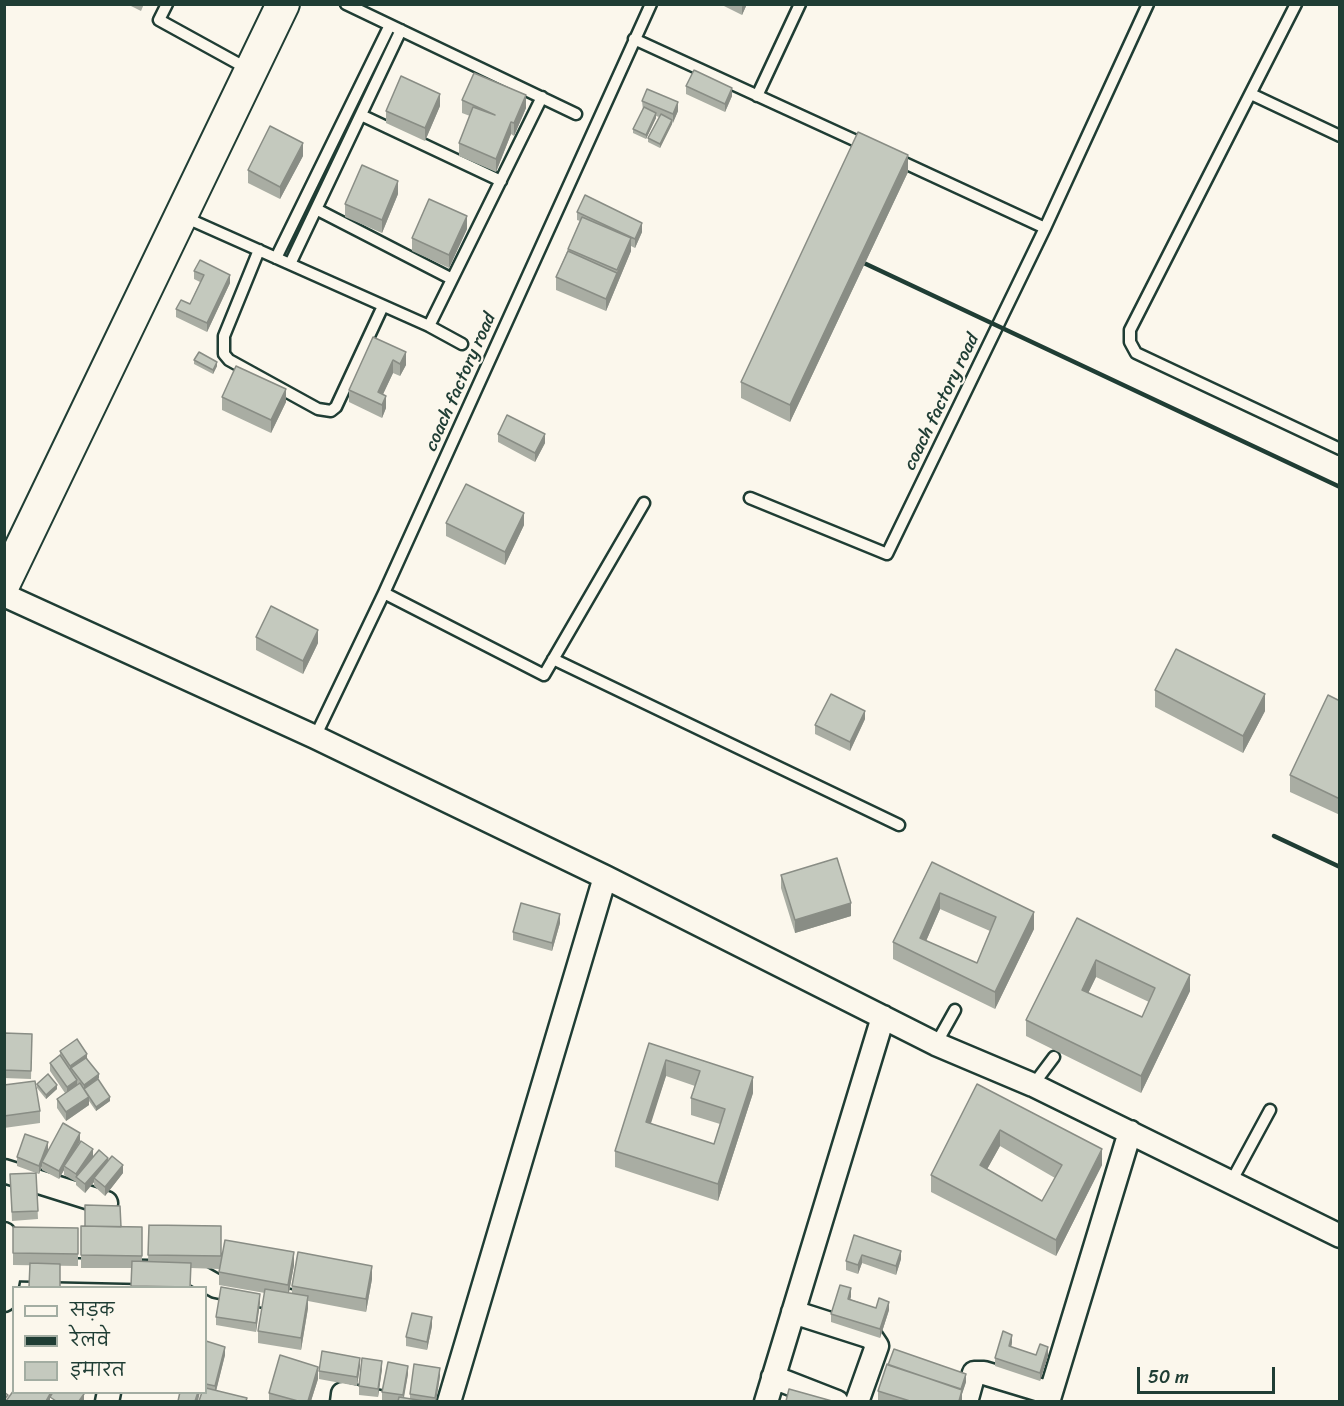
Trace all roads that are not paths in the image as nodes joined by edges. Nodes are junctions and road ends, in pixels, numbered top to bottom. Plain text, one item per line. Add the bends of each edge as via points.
1 (168, 4) edge
2 (283, 4) edge
3 (346, 4) edge
4 (651, 4) edge
5 (800, 4) edge
6 (1148, 4) edge
7 (1296, 4) edge
8 (390, 25) junction
9 (401, 30) junction
10 (634, 39) junction
11 (251, 71) junction
12 (1251, 94) junction
13 (757, 96) junction
14 (542, 97) junction
15 (576, 114) dead end
16 (361, 115) junction
17 (1340, 136) edge
18 (875, 149) edge
19 (885, 154) edge
20 (501, 181) junction
21 (316, 209) junction
22 (182, 216) junction
23 (1045, 228) junction
24 (259, 250) junction
25 (276, 258) junction
26 (290, 264) junction
27 (452, 279) junction
28 (383, 306) junction
29 (429, 326) junction
30 (462, 344) dead end
31 (1340, 449) edge
32 (750, 498) dead end
33 (644, 503) dead end
34 (4, 583) edge
35 (384, 593) junction
36 (4, 595) edge
37 (553, 659) junction
38 (315, 737) junction
39 (899, 825) dead end
40 (605, 877) junction
41 (955, 1010) dead end
42 (883, 1017) junction
43 (936, 1044) junction
44 (1054, 1057) dead end
45 (1033, 1085) junction
46 (1270, 1110) dead end
47 (1130, 1132) junction
48 (8, 1178) edge
49 (1231, 1182) junction
50 (106, 1203) edge
51 (4, 1234) edge
52 (1340, 1236) edge
53 (7, 1266) edge
54 (128, 1279) edge
55 (4, 1300) edge
56 (289, 1301) edge
57 (793, 1312) junction
58 (773, 1377) junction
59 (1049, 1397) edge
60 (342, 1401) edge
61 (379, 1401) edge
62 (449, 1401) edge
63 (766, 1401) edge
64 (837, 1401) edge
65 (857, 1401) edge
66 (966, 1401) edge

1 - 11 lane via 159,20
2 - 11 street
3 - 8 lane
4 - 10 lane, coach factory road
5 - 13 lane
6 - 23 lane, coach factory road
7 - 12 lane
8 - 9 lane
8 - 25 lane
9 - 14 lane
9 - 16 lane
10 - 13 lane
10 - 35 lane, coach factory road
11 - 22 street
12 - 17 lane
12 - 31 lane via 1130,330 1130,342 1136,353
13 - 18 lane
14 - 15 lane
14 - 20 lane
16 - 20 lane
16 - 21 lane
19 - 23 lane
20 - 27 lane
21 - 26 lane
21 - 27 lane
22 - 24 lane
22 - 34 street
23 - 32 lane, coach factory road via 887,554
24 - 25 lane
24 - 28 lane via 224,336 224,354 318,410 331,411 336,407
25 - 26 lane
26 - 28 lane
27 - 29 lane
28 - 29 lane
29 - 30 lane
33 - 37 lane
35 - 37 lane via 544,675
35 - 38 lane, coach factory road
36 - 38 street
37 - 39 lane
38 - 40 street
40 - 42 street
40 - 62 street
41 - 43 lane
42 - 43 street
42 - 57 street
43 - 45 street
44 - 45 lane
45 - 47 street
46 - 49 lane
47 - 49 street
47 - 59 street
48 - 50 street
49 - 52 street
51 - 53 street
53 - 54 street
53 - 55 street
54 - 56 street via 193,1273 216,1286
57 - 58 street
57 - 65 street via 871,1337 877,1346
58 - 63 street
58 - 64 street
59 - 66 street via 984,1373 974,1373
60 - 61 street via 343,1394

